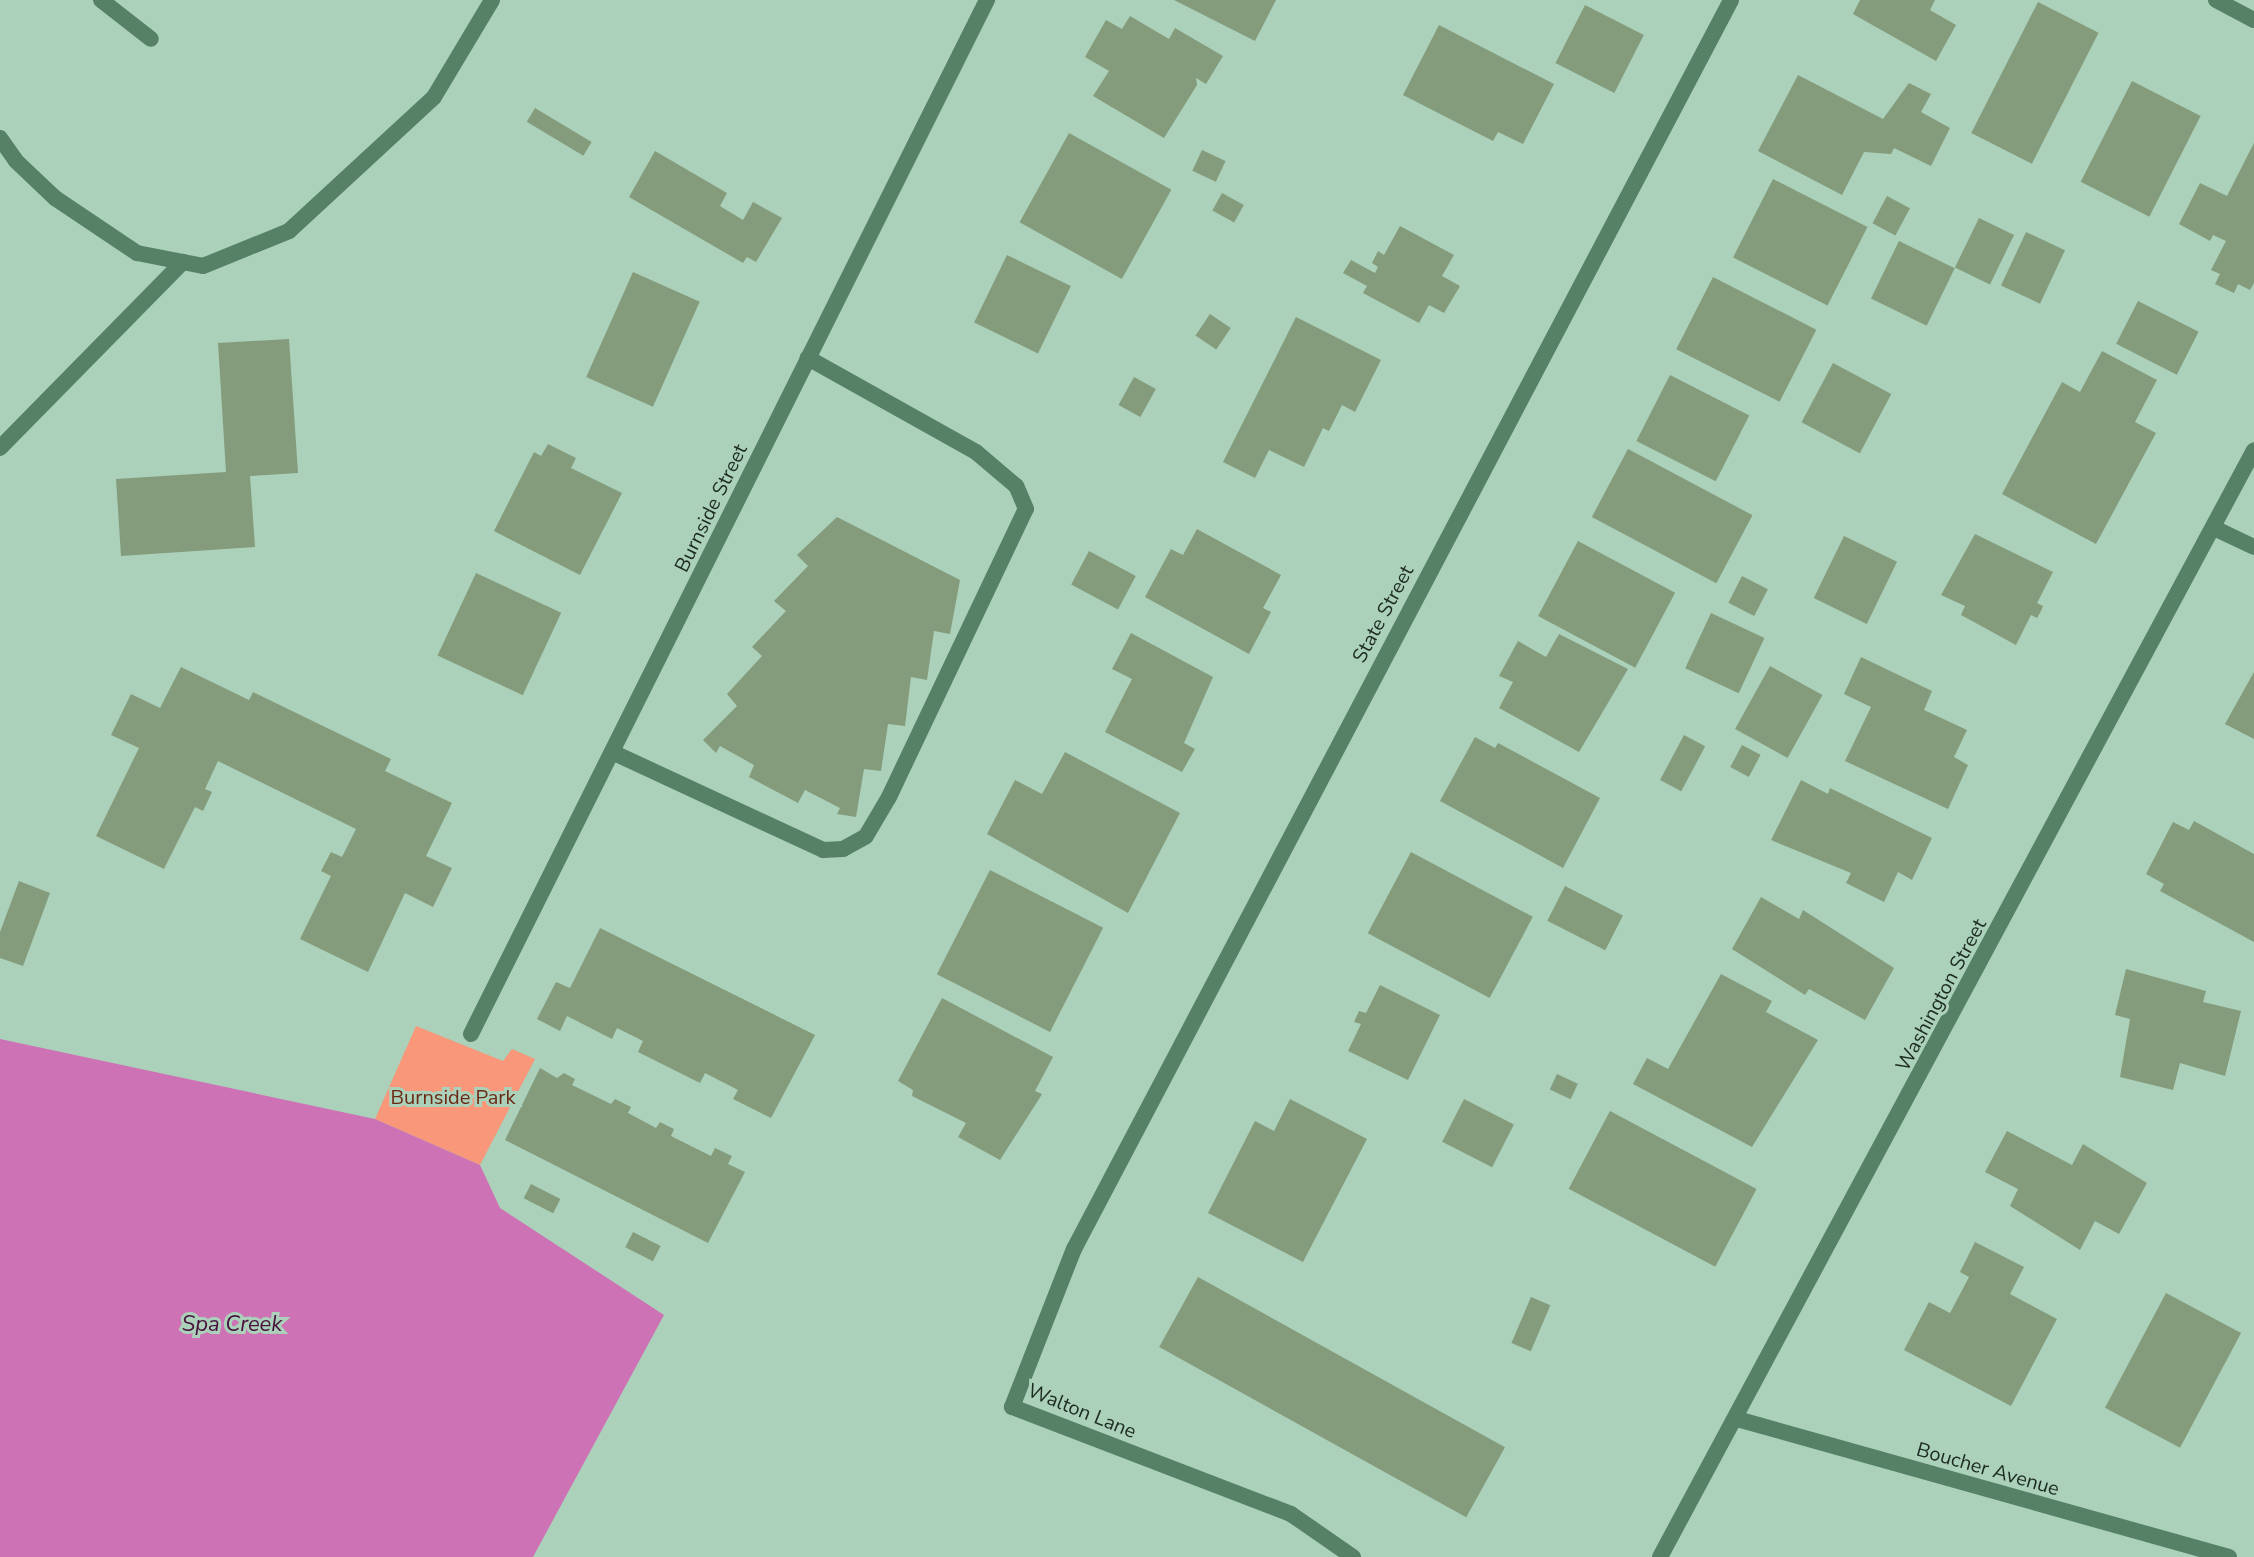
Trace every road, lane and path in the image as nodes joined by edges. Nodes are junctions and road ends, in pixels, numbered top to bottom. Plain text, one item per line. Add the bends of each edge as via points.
1 (101, 0) edge
2 (492, 0) edge
3 (987, 0) edge
4 (1731, 0) edge
5 (2216, 0) edge
6 (2254, 20) edge
7 (151, 39) dead end
8 (2, 144) edge
9 (183, 262) junction
10 (808, 358) junction
11 (0, 448) edge
12 (2254, 450) edge
13 (2214, 528) junction
14 (2254, 547) edge
15 (612, 752) junction
16 (471, 1034) dead end
17 (1074, 1249) joint
18 (1737, 1419) junction
19 (2187, 1552) edge
20 (1353, 1557) edge
21 (1660, 1557) edge
22 (2229, 1557) edge

1 - 7 street
2 - 9 street via 434,97 289,231 203,266
3 - 10 street, Burnside Street
4 - 17 street, State Street
5 - 6 street
8 - 9 street via 55,198 137,253
9 - 11 street
10 - 15 street, Burnside Street
10 - 15 street via 976,452 1016,486 1026,509 866,836 843,849 823,850
12 - 13 street, Washington Street
13 - 14 street
13 - 18 street, Washington Street
15 - 16 street, Burnside Street
17 - 20 street, Walton Lane via 1012,1407 1291,1514
18 - 19 street, Boucher Avenue
18 - 21 street, Washington Street
19 - 22 street, Boucher Avenue

